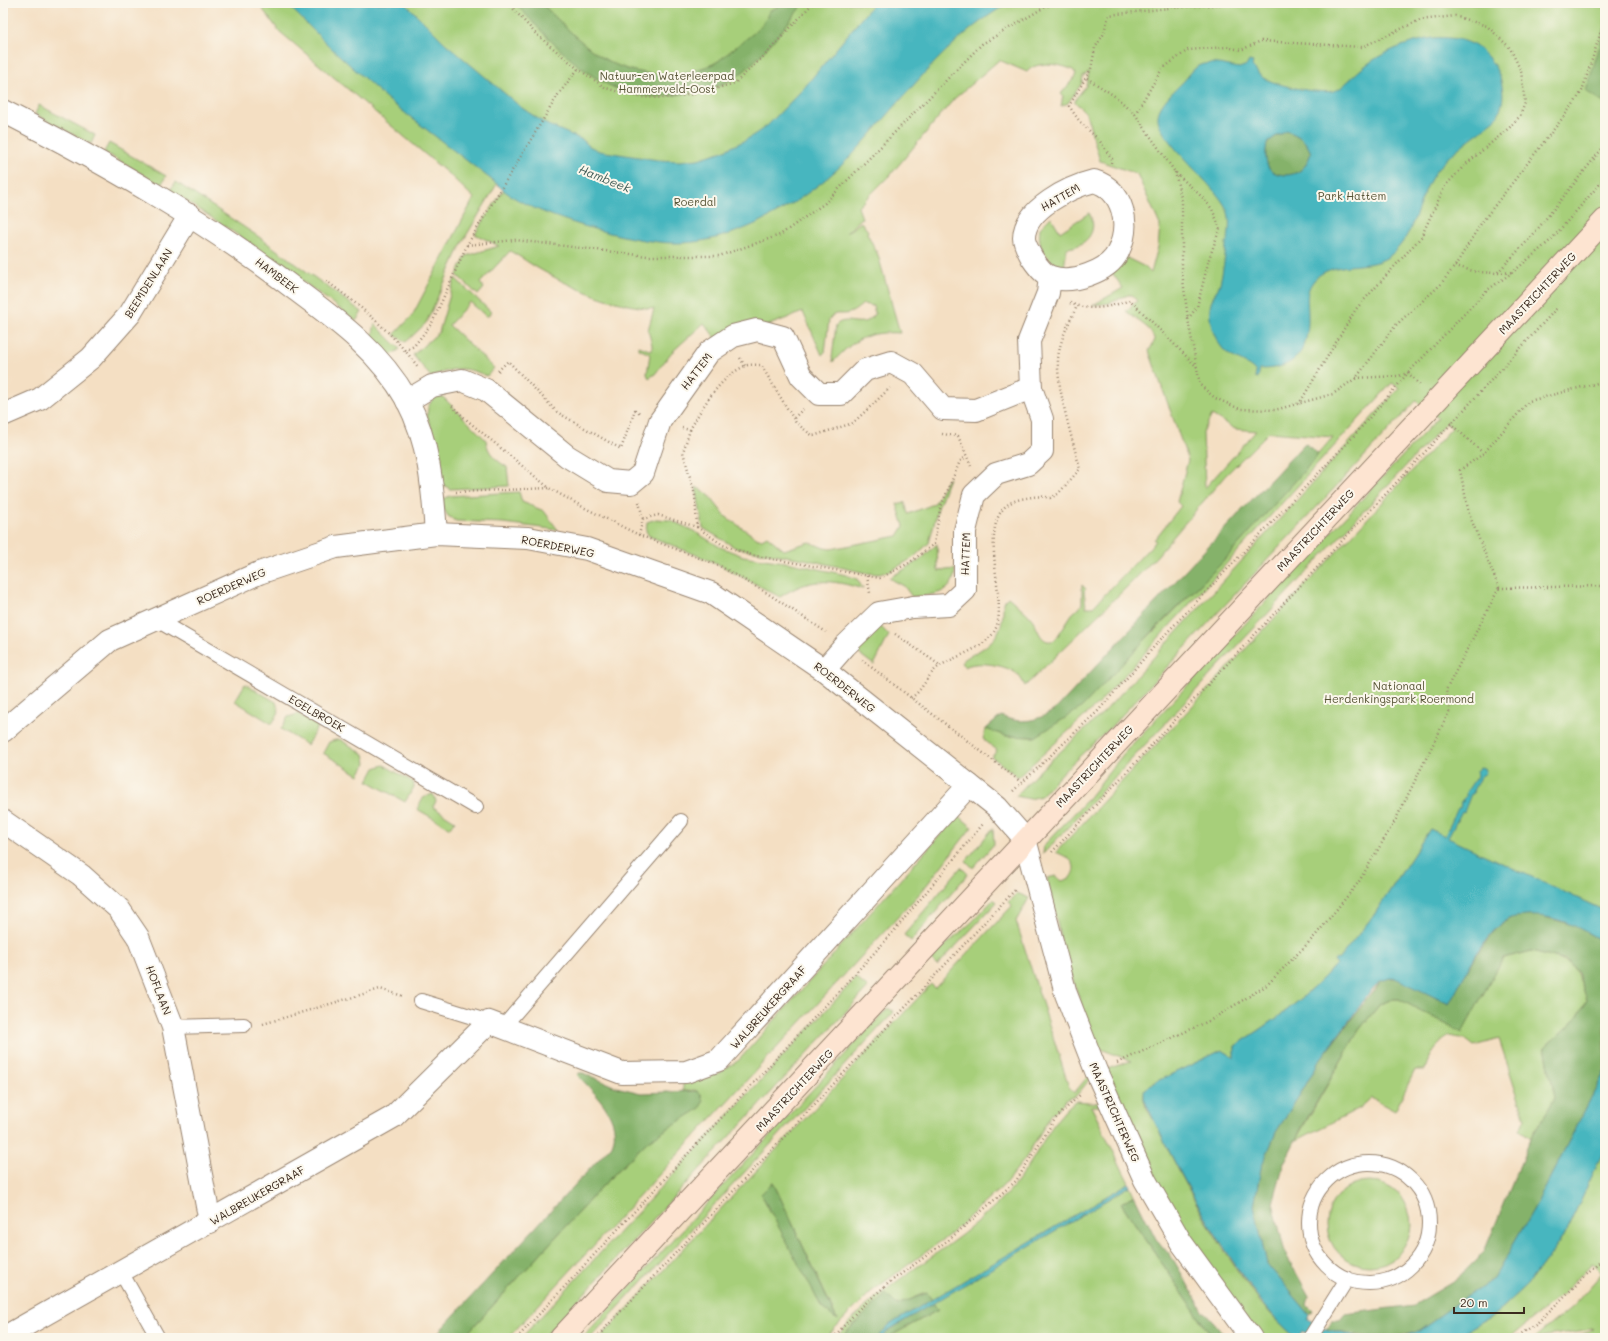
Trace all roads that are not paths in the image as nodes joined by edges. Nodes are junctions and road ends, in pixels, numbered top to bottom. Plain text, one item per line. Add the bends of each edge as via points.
1 (3, 111) edge
2 (190, 215) junction
3 (1605, 220) edge
4 (1049, 285) junction
5 (1031, 388) junction
6 (407, 401) junction
7 (3, 415) edge
8 (436, 534) junction
9 (157, 620) junction
10 (824, 670) junction
11 (3, 731) edge
12 (969, 785) junction
13 (476, 807) dead end
14 (3, 821) edge
15 (681, 821) dead end
16 (1026, 839) junction
17 (421, 1002) road end
18 (244, 1025) road end
19 (496, 1025) junction
20 (173, 1027) junction
21 (210, 1222) junction
22 (121, 1272) junction
23 (1347, 1279) junction
24 (3, 1338) edge
25 (158, 1338) edge
26 (562, 1338) edge
27 (1251, 1338) edge
28 (1310, 1338) edge

1 - 2 street, HAMBEEK via 76,148
2 - 6 street, HAMBEEK via 248,252 353,333 386,368
2 - 7 street, BEEMDENLAAN via 130,314 91,358 40,399
3 - 16 main road, MAASTRICHTERWEG
4 - 4 street, HATTEM via 1024,238 1031,218 1038,209 1068,190 1094,181 1104,184 1119,199 1123,211 1123,231 1118,252 1094,273
4 - 5 street, HATTEM via 1028,341
5 - 6 street, HATTEM via 976,410 943,409 913,374 891,362 865,370 841,394 819,394 801,376 783,338 757,330 733,336 709,352 660,421 643,473 631,483 608,481 566,456 486,390 462,380 432,386
5 - 10 street, HATTEM via 1042,419 1042,451 1028,464 996,474 974,495 965,531 965,590 949,605 913,607 879,613 844,646
6 - 8 street, HAMBEEK via 424,441 433,493
8 - 9 street, ROERDERWEG via 336,547 259,573
8 - 10 street, ROERDERWEG via 528,538 587,549 639,567 711,593
9 - 11 street, ROERDERWEG via 110,640
9 - 13 lane, EGELBROEK
10 - 12 street, ROERDERWEG
12 - 16 street, ROERDERWEG via 997,806
12 - 19 street, WALBREUKERGRAAF via 719,1060 686,1072 622,1073
14 - 20 street, HOFLAAN via 82,875 119,909 138,937
15 - 19 lane, WALBREUKERGRAAF
16 - 26 main road, MAASTRICHTERWEG
16 - 27 street, MAASTRICHTERWEG via 1066,994 1096,1071 1145,1180 1181,1242
17 - 19 lane, WALBREUKERGRAAF
18 - 20 lane
19 - 21 street, WALBREUKERGRAAF via 393,1117
20 - 21 street, HOFLAAN
21 - 22 street, WALBREUKERGRAAF
22 - 24 street, WALBREUKERGRAAF
22 - 25 lane
23 - 23 lane via 1365,1283 1384,1281 1402,1274 1416,1261 1426,1244 1430,1226 1428,1207 1420,1189 1407,1176 1390,1166 1370,1162 1349,1166 1331,1176 1317,1192 1310,1211 1309,1232 1316,1252 1329,1268
23 - 28 lane

